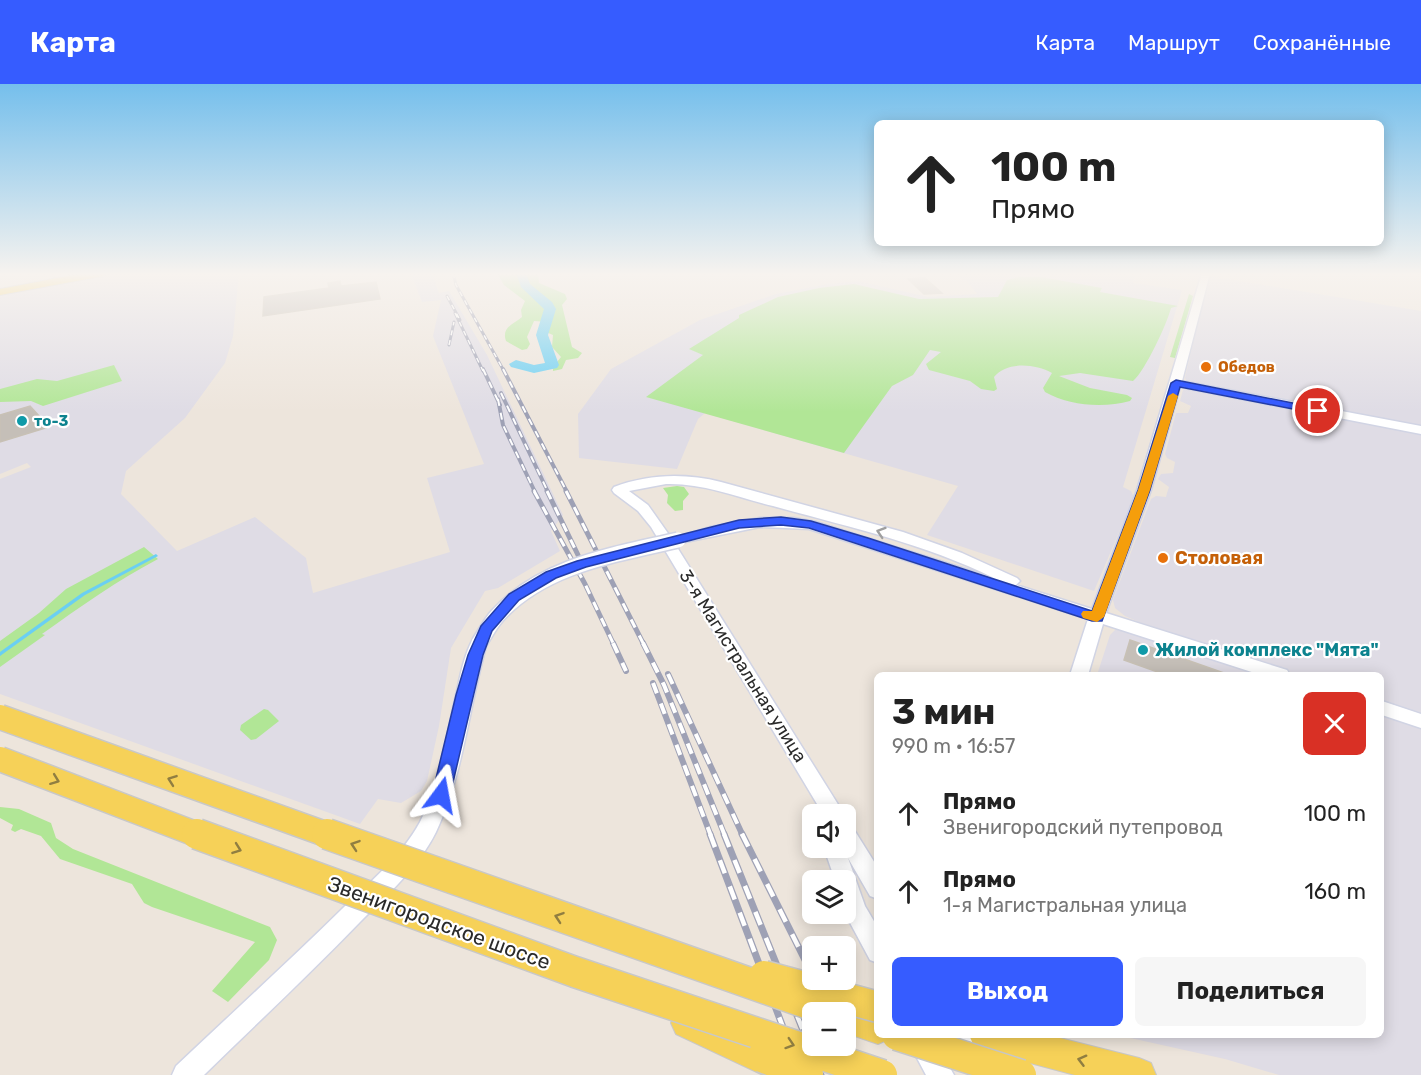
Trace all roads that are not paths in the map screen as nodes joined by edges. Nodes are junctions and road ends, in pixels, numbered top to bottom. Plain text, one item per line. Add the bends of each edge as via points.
1 (1193, 319) edge
2 (1176, 383) junction
3 (1421, 430) edge
4 (1051, 602) junction
5 (1097, 617) junction
6 (1080, 672) edge
7 (1271, 672) edge
8 (1384, 709) edge
9 (0, 717) edge
10 (1421, 721) edge
11 (0, 759) edge
12 (818, 789) junction
13 (822, 804) edge
14 (828, 804) edge
15 (856, 853) edge
16 (874, 882) edge
17 (856, 911) edge
18 (594, 929) junction
19 (874, 945) edge
20 (575, 972) junction
21 (803, 1002) edge
22 (874, 1006) edge
23 (856, 1020) edge
24 (874, 1027) edge
25 (906, 1038) edge
26 (919, 1038) edge
27 (969, 1038) edge
28 (997, 1038) edge
29 (762, 1057) junction
30 (184, 1075) edge
31 (792, 1075) edge
32 (808, 1075) edge
33 (882, 1075) edge
34 (941, 1075) edge
35 (992, 1075) edge
36 (1021, 1075) edge
37 (1139, 1075) edge

1 - 2 street
2 - 3 street
2 - 5 street via 1144,490
4 - 5 street
4 -> 12 street, 3-я Магистральная улица via 992,571 938,550 826,514 716,485 687,480 642,482 619,490 643,508 657,526
4 - 30 street, bridge via 796,522 753,522 566,569 538,581 504,607 479,643 441,795 411,854
5 - 6 street
5 - 7 street
8 - 10 street
18 -> 9 main road, bridge
11 -> 20 main road, Звенигородское шоссе, bridge
12 - 13 street, 3-я Магистральная улица
12 - 14 street, 3-я Магистральная улица
15 - 16 street
17 - 19 street
18 - 21 main road, bridge
18 - 22 main road, bridge
20 - 29 main road, bridge
20 -> 33 main road, Звенигородское шоссе, bridge
23 - 24 main road
25 - 36 main road, bridge
26 - 34 street
27 - 35 street
37 -> 28 main road
29 - 31 main road, bridge
29 - 32 main road, bridge

